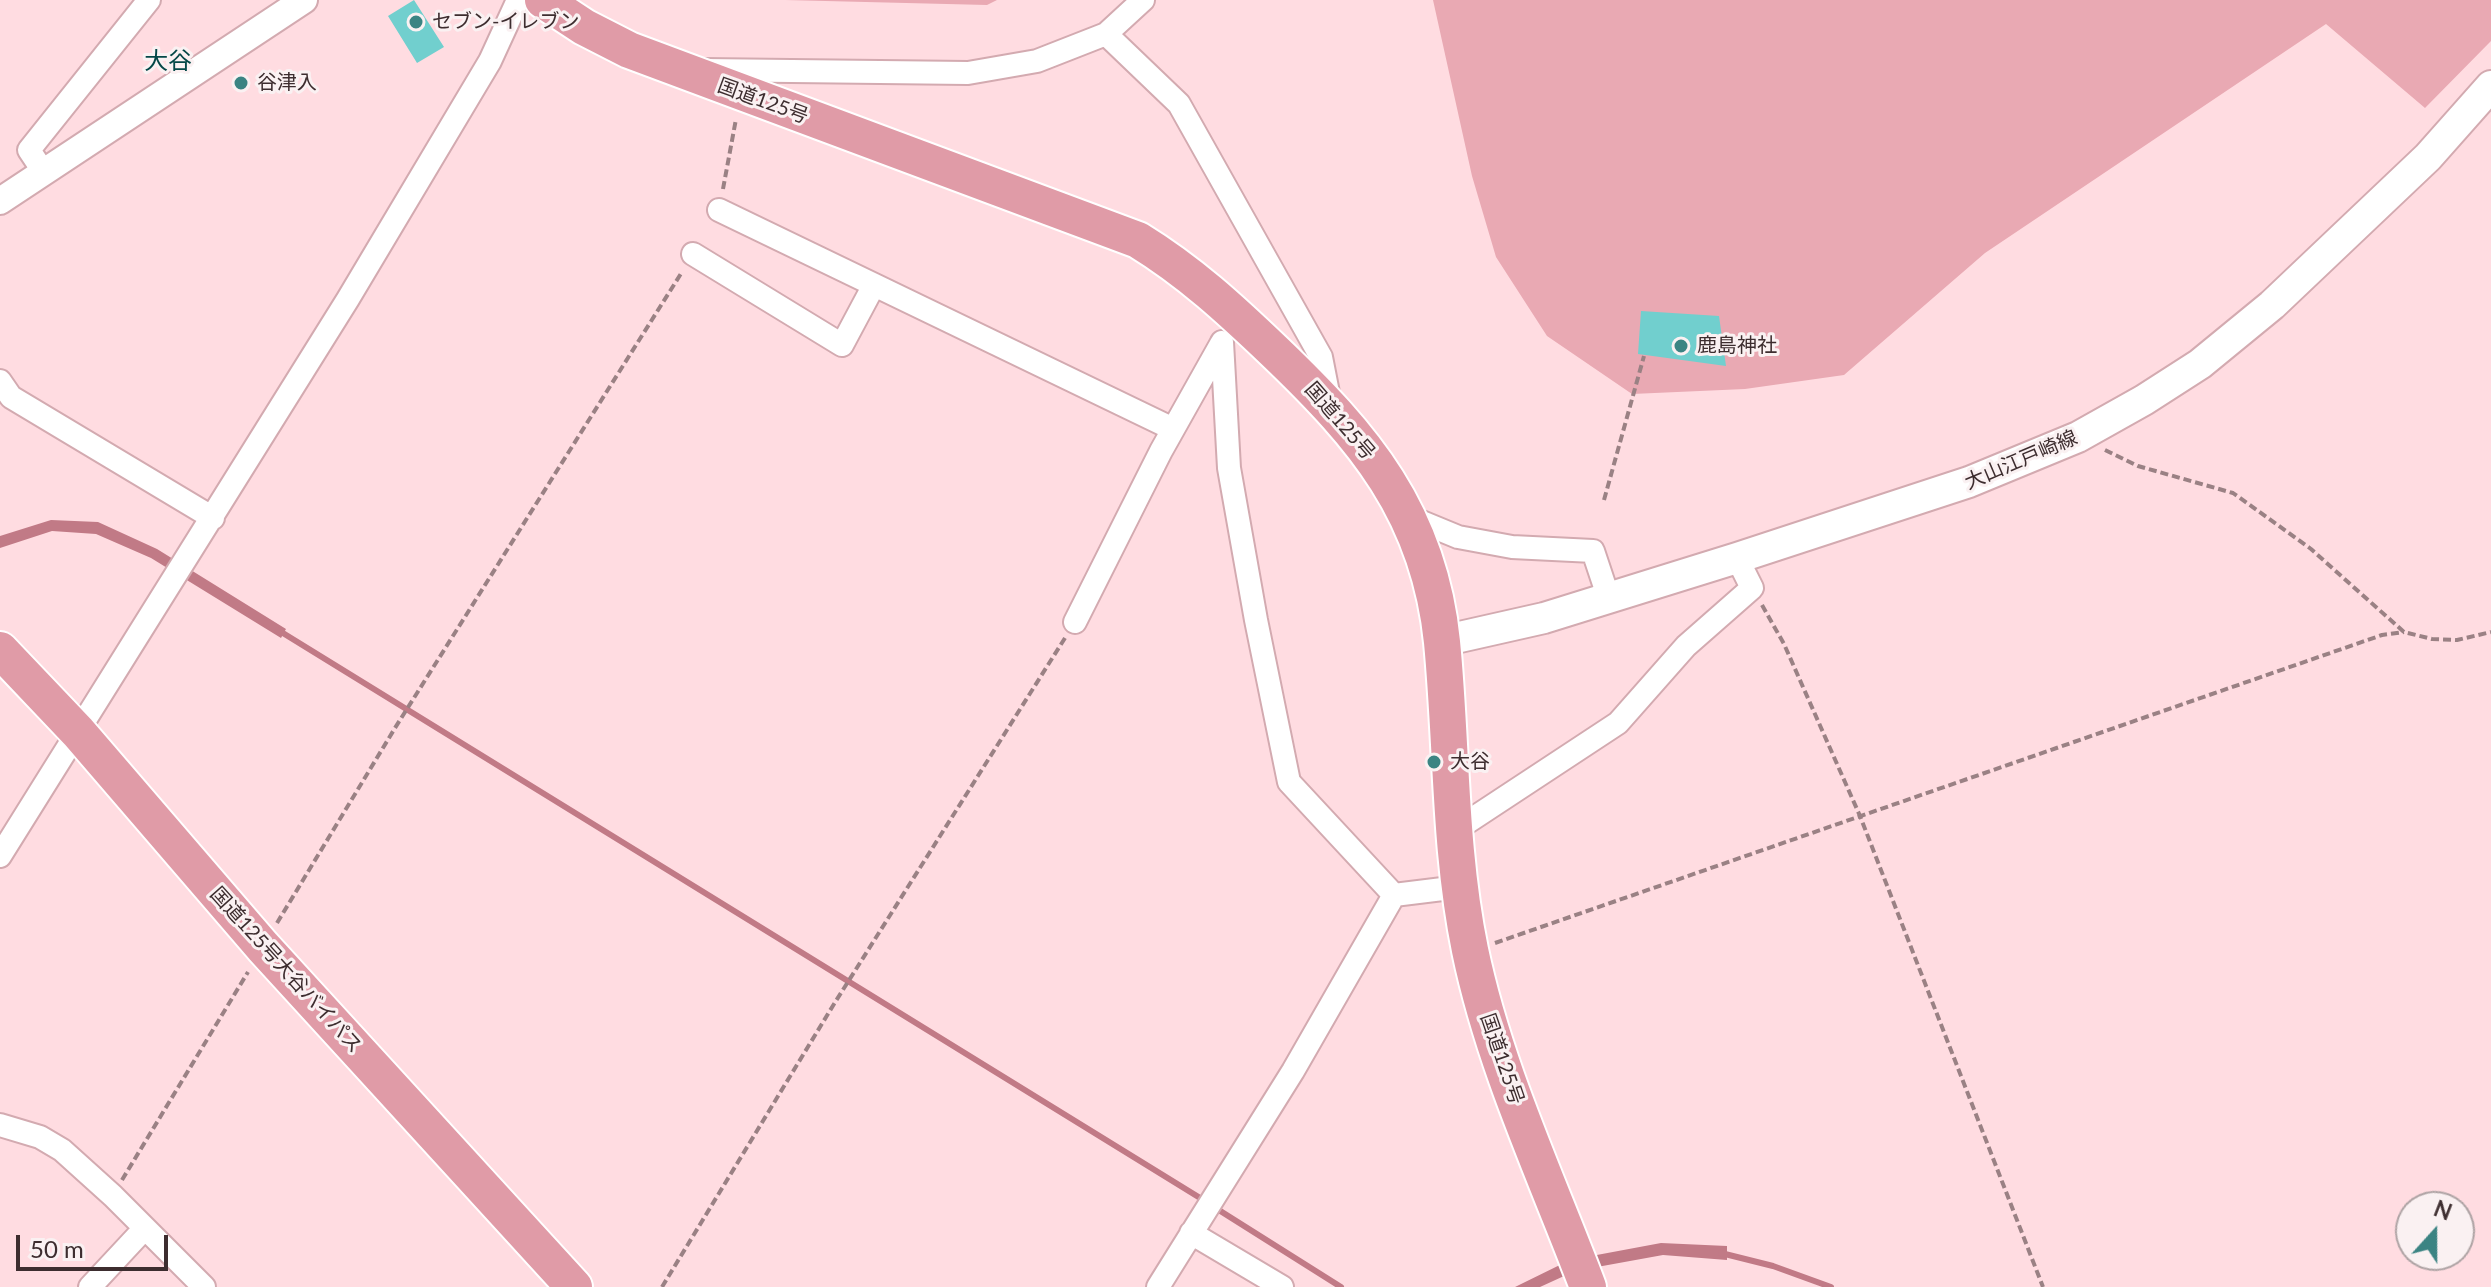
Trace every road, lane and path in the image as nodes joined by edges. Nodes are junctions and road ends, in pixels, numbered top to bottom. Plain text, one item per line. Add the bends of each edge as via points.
1 (149, 0) edge
2 (304, 0) edge
3 (518, 0) edge
4 (543, 0) edge
5 (1143, 0) edge
6 (1106, 34) junction
7 (687, 73) junction
8 (2491, 86) edge
9 (741, 92) junction
10 (43, 171) junction
11 (0, 201) edge
12 (719, 210) joint
13 (693, 254) joint
14 (874, 285) junction
15 (1230, 329) junction
16 (1644, 356) dead end
17 (0, 381) edge
18 (1332, 408) junction
19 (1173, 429) junction
20 (2078, 437) junction
21 (1604, 500) dead end
22 (1407, 516) junction
23 (213, 518) junction
24 (1737, 558) junction
25 (1752, 588) junction
26 (1609, 599) junction
27 (1075, 622) joint
28 (2404, 632) junction
29 (2491, 632) edge
30 (1442, 641) junction
31 (0, 650) edge
32 (395, 728) dead end
33 (78, 732) junction
34 (1860, 816) junction
35 (1454, 831) junction
36 (0, 856) edge
37 (1459, 887) junction
38 (1394, 895) junction
39 (1470, 951) junction
40 (0, 1125) edge
41 (145, 1228) junction
42 (1195, 1228) junction
43 (90, 1287) edge
44 (204, 1287) edge
45 (574, 1287) edge
46 (662, 1287) edge
47 (1158, 1287) edge
48 (1282, 1287) edge
49 (1588, 1287) edge
50 (2043, 1287) edge

1 - 10 street via 29,150
2 - 10 street
3 - 23 street via 482,75
4 - 7 highway, 国道125号 via 617,45
5 - 6 street
6 - 7 street via 1037,61 968,73
6 - 18 street via 1179,104 1321,357
7 - 9 highway, 国道125号
8 - 20 main road, 大山江戸崎線 via 2428,157 2238,335 2189,372
9 - 12 path
9 - 15 highway, 国道125号 via 1138,240 1178,265
10 - 11 street
12 - 14 street
13 - 14 street via 842,345
13 - 32 path
14 - 19 street
15 - 18 highway, 国道125号
15 - 19 street
15 - 38 street via 1229,468 1289,782
16 - 21 path
17 - 23 street via 11,397
18 - 22 highway, 国道125号 via 1392,485
19 - 27 street
20 - 24 main road, 大山江戸崎線 via 1969,482
20 - 28 path via 2138,466 2233,493 2311,549
22 - 26 street via 1458,537 1512,547 1593,551
22 - 30 highway, 国道125号 via 1423,553
23 - 33 street
24 - 25 street
24 - 26 main road, 大山江戸崎線
25 - 34 path via 1784,644
25 - 35 street via 1686,646 1618,723
26 - 30 main road, 大山江戸崎線
27 - 46 path
28 - 29 path via 2457,640
28 - 34 path via 2382,635
30 - 35 highway, 国道125号
31 - 33 highway, 国道125号大谷バイパス
33 - 36 street
33 - 45 highway, 国道125号大谷バイパス via 263,947
34 - 39 path
34 - 50 path
35 - 37 highway, 国道125号
37 - 38 street
37 - 39 highway, 国道125号
38 - 42 street
39 - 49 highway, 国道125号 via 1515,1099
40 - 41 street via 62,1150
41 - 43 street
41 - 44 street
42 - 47 street
42 - 48 street

